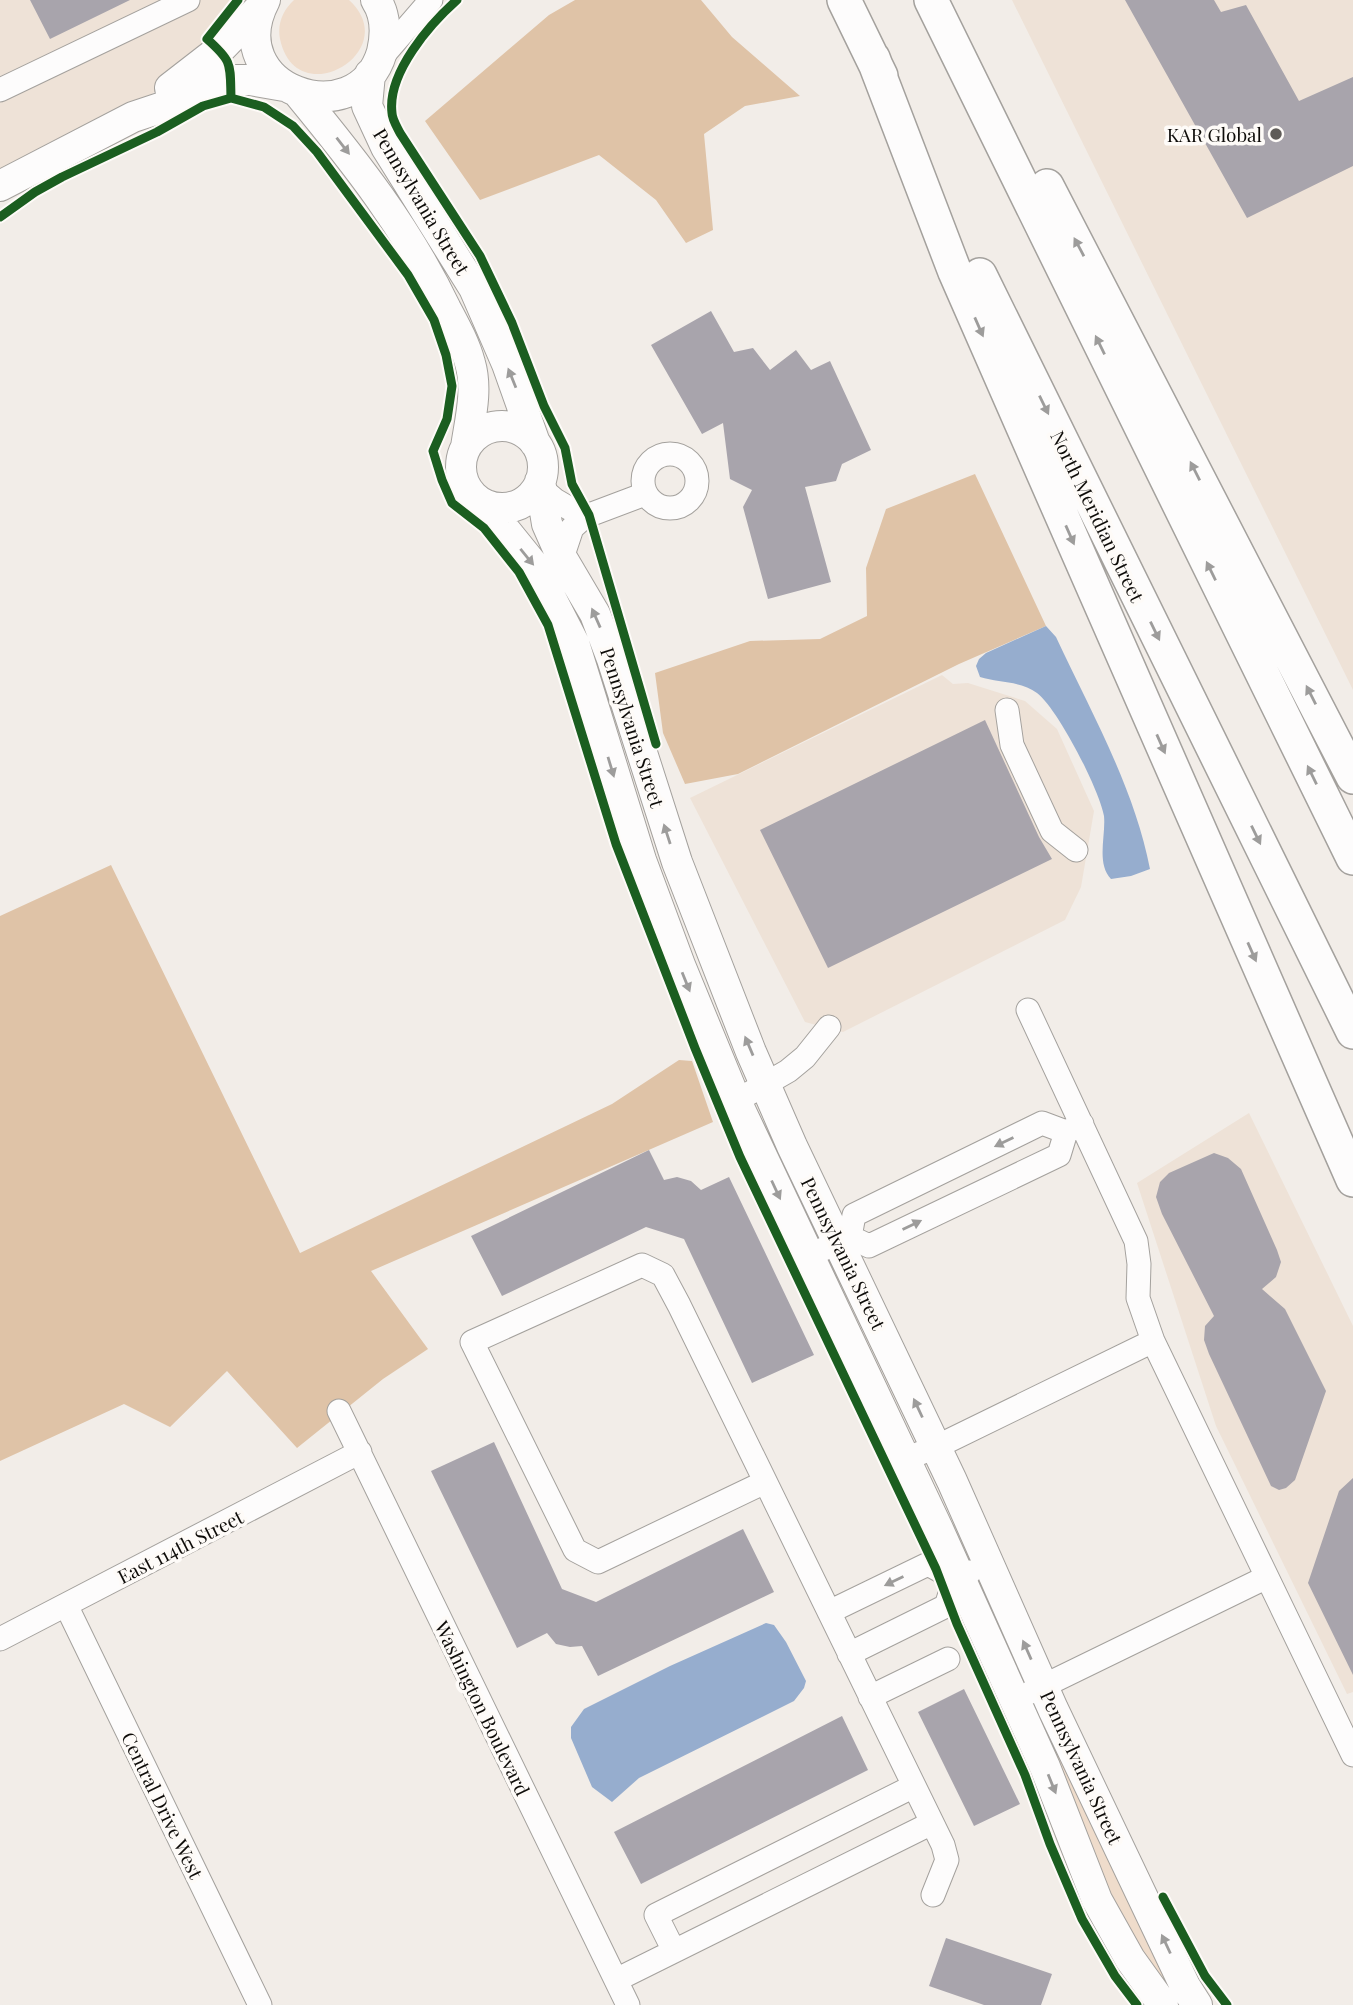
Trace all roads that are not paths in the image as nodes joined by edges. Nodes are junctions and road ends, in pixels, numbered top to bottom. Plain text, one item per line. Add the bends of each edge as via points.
1 (188, 0) edge
2 (376, 0) edge
3 (431, 0) edge
4 (844, 0) edge
5 (263, 4) edge
6 (935, 9) edge
7 (873, 58) junction
8 (375, 66) junction
9 (0, 90) edge
10 (292, 90) junction
11 (133, 117) junction
12 (0, 186) edge
13 (535, 443) junction
14 (466, 447) junction
15 (541, 485) junction
16 (645, 494) dead end
17 (484, 504) junction
18 (584, 517) junction
19 (562, 558) junction
20 (1007, 710) dead end
21 (1353, 777) edge
22 (1076, 850) dead end
23 (1353, 858) edge
24 (1028, 1010) dead end
25 (829, 1027) dead end
26 (1353, 1032) edge
27 (766, 1085) junction
28 (736, 1101) junction
29 (1074, 1128) junction
30 (1353, 1180) edge
31 (844, 1240) junction
32 (807, 1256) junction
33 (1153, 1341) junction
34 (339, 1411) dead end
35 (936, 1447) junction
36 (360, 1452) junction
37 (905, 1460) junction
38 (765, 1482) junction
39 (989, 1564) junction
40 (1267, 1577) junction
41 (957, 1578) junction
42 (66, 1605) junction
43 (829, 1612) junction
44 (0, 1639) edge
45 (849, 1654) junction
46 (948, 1660) dead end
47 (1043, 1686) junction
48 (870, 1697) junction
49 (1013, 1699) junction
50 (1353, 1755) edge
51 (914, 1786) junction
52 (932, 1823) junction
53 (933, 1895) dead end
54 (674, 1951) junction
55 (616, 1980) junction
56 (260, 2005) edge
57 (628, 2005) edge
58 (1163, 2005) edge
59 (1197, 2005) edge

1 - 9 street
2 - 8 main road, Pennsylvania Street via 385,41
3 - 8 street
4 - 7 highway, North Meridian Street
5 - 10 main road, Pennsylvania Street via 256,29 258,51 268,71
5 - 11 main road via 207,61
21 -> 6 highway via 1033,160
23 -> 6 highway
7 -> 26 highway, North Meridian Street
7 -> 30 highway via 955,272
8 - 10 main road via 355,87 337,95 318,97
13 -> 8 main road, Pennsylvania Street via 474,288 386,147 367,106
10 - 11 main road via 250,80 221,81
10 -> 14 main road, Pennsylvania Street via 337,138 427,269 471,364 474,389
11 - 12 main road
13 - 14 main road via 520,429 506,425 480,431
13 - 15 main road via 543,461
14 - 17 main road via 460,466 462,480
15 - 17 main road via 517,505
15 - 18 street via 555,500
15 - 19 main road, Pennsylvania Street via 547,524
16 - 18 street
17 -> 28 main road, Pennsylvania Street via 535,567 574,643 641,860
18 - 19 street via 572,528
27 -> 19 main road, Pennsylvania Street via 677,862 595,614
20 - 22 street via 1012,745 1052,831
24 - 29 street
25 - 27 street via 805,1057
27 - 28 street
27 - 31 main road, Pennsylvania Street
28 -> 32 main road, Pennsylvania Street
31 -> 29 street via 869,1246 1059,1155
29 -> 31 street via 1042,1123 854,1215
29 - 33 street via 1136,1241 1138,1298
31 - 32 street
35 -> 31 main road, Pennsylvania Street
32 - 37 main road, Pennsylvania Street
33 - 35 street
33 - 40 street
34 - 36 street, Washington Boulevard
35 - 37 street
35 - 39 main road, Pennsylvania Street
36 - 42 street, East 114th Street
36 - 55 street, Washington Boulevard
37 - 41 main road, Pennsylvania Street
38 - 38 street via 663,1275 642,1265 472,1342 575,1550 598,1562
38 - 43 street
39 - 41 street
47 -> 39 main road, Pennsylvania Street
40 - 47 street
40 - 50 street
41 -> 43 street via 928,1564
41 - 45 street via 946,1606
41 - 49 main road, Pennsylvania Street
42 - 44 street, East 114th Street
42 - 56 street, Central Drive West
43 - 45 street
45 - 48 street
46 - 48 street
47 - 49 street
59 -> 47 main road, Pennsylvania Street
48 - 51 street
49 -> 58 main road, Pennsylvania Street via 1049,1776 1097,1900
51 - 52 street
51 - 54 street via 656,1915
52 - 53 street via 947,1860
52 - 54 street
54 - 55 street
55 - 57 street, Washington Boulevard

